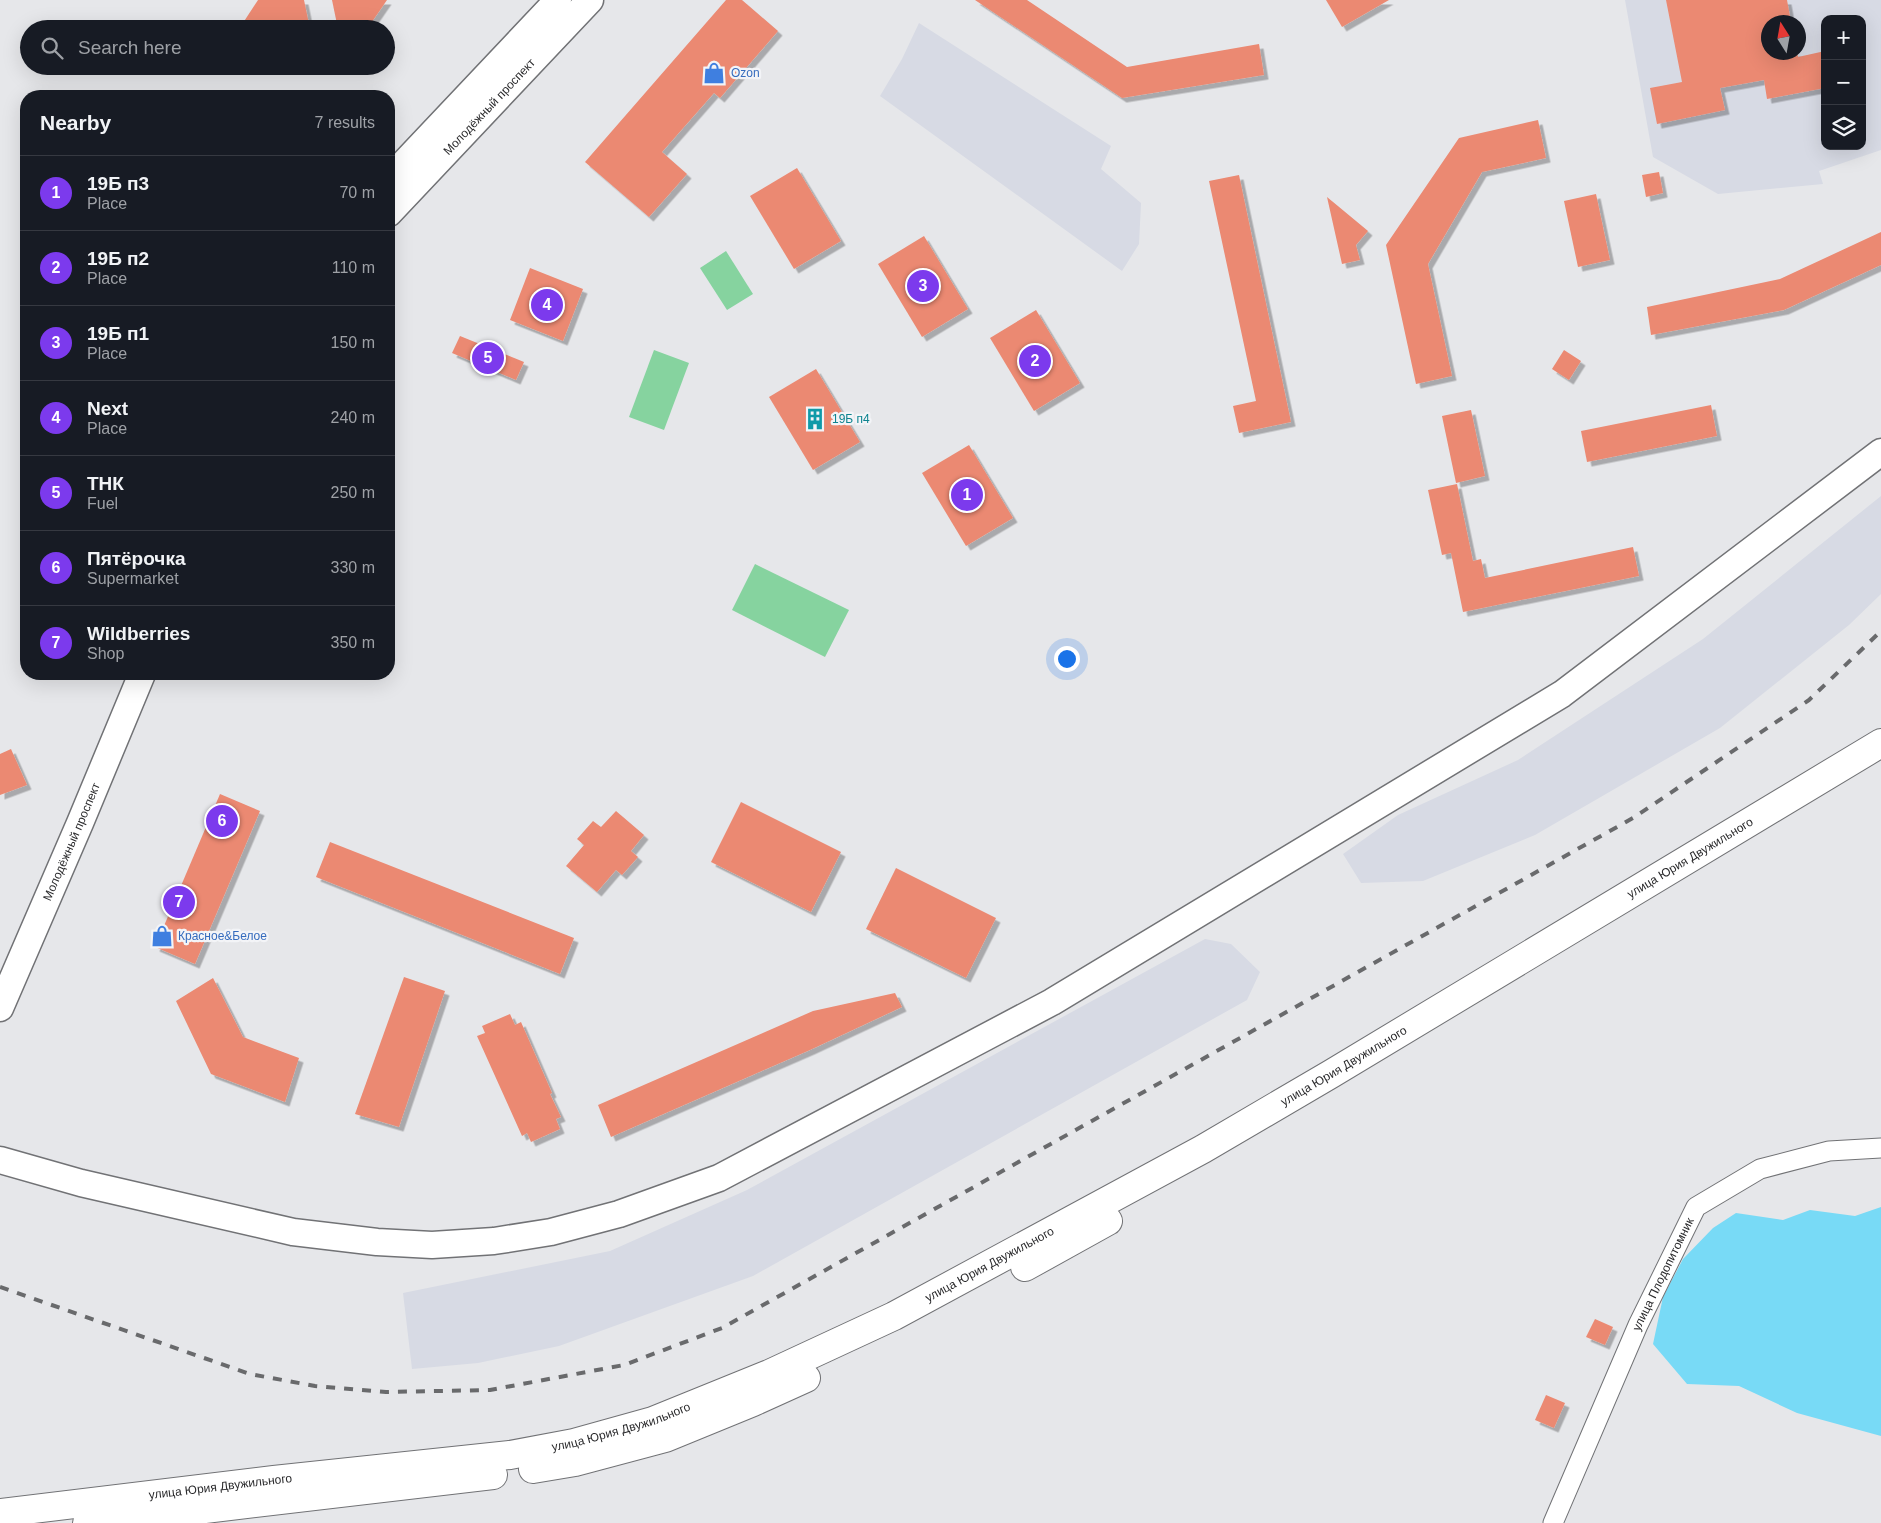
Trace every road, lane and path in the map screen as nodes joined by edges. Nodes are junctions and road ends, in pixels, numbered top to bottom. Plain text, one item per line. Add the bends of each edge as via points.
1 (558, 0) edge
2 (590, 0) edge
3 (395, 174) edge
4 (395, 207) edge
5 (1881, 452) edge
6 (139, 680) edge
7 (1881, 743) edge
8 (1881, 765) edge
9 (0, 1008) edge
10 (1881, 1148) edge
11 (0, 1160) edge
12 (0, 1180) edge
13 (81, 1183) junction
14 (0, 1514) edge
15 (87, 1523) edge
16 (1553, 1523) edge

1 - 3 street, Молодёжный проспект
2 - 4 street, Молодёжный проспект
5 - 13 street via 1562,694 1052,1002 719,1178 619,1214 551,1232 494,1241 432,1245 293,1232
6 - 9 street, Молодёжный проспект
7 - 14 main road, улица Юрия Двужильного via 1203,1149 894,1316 769,1374 653,1421 574,1443 510,1455
8 - 15 main road, улица Юрия Двужильного via 1072,1242 883,1341 753,1402 665,1438 575,1462 465,1479
10 - 16 street, улица Плодопитомник via 1829,1151 1760,1169 1696,1207 1638,1325
11 - 13 street
12 - 13 street

